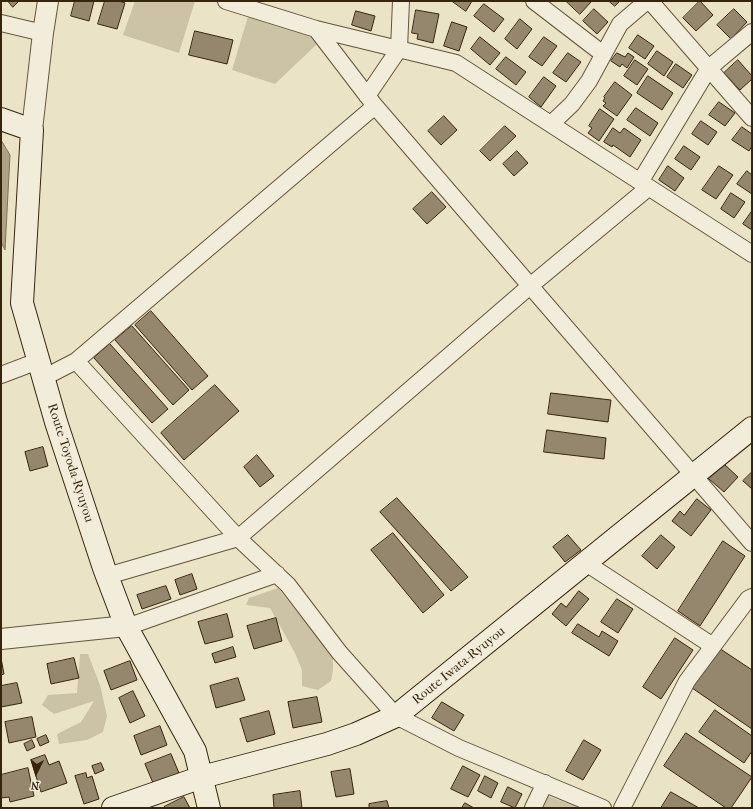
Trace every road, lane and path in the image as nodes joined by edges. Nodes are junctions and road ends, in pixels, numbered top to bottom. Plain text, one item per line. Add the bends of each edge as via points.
1 (48, 1) edge
2 (226, 1) edge
3 (400, 1) edge
4 (534, 1) edge
5 (647, 1) edge
6 (650, 1) edge
7 (1, 23) edge
8 (316, 29) junction
9 (752, 32) edge
10 (43, 33) junction
11 (399, 49) junction
12 (603, 54) junction
13 (708, 68) junction
14 (371, 101) junction
15 (752, 118) edge
16 (1, 119) edge
17 (551, 124) junction
18 (32, 130) junction
19 (644, 185) junction
20 (752, 254) edge
21 (530, 286) junction
22 (76, 361) junction
23 (41, 369) junction
24 (1, 375) edge
25 (752, 428) edge
26 (694, 476) junction
27 (238, 538) junction
28 (752, 543) edge
29 (586, 563) junction
30 (277, 574) junction
31 (107, 576) junction
32 (752, 597) edge
33 (126, 626) junction
34 (1, 639) edge
35 (713, 646) junction
36 (396, 716) junction
37 (202, 777) junction
38 (545, 783) junction
39 (113, 808) edge
40 (209, 808) edge
41 (533, 808) edge
42 (603, 808) edge
43 (622, 808) edge

1 - 10 street
2 - 8 street
3 - 11 street
4 - 12 street
5 - 12 street via 620,24
6 - 13 street
7 - 10 street
8 - 11 street
8 - 14 street
9 - 13 street
10 - 18 street
11 - 14 street
11 - 17 street via 456,62
12 - 17 street via 589,82 572,104
13 - 15 street
13 - 19 street
14 - 21 street
14 - 22 street
16 - 18 main road
17 - 19 street
18 - 23 main road, Route Toyoda-Ryuyou via 22,303
19 - 20 street
19 - 21 street
21 - 26 street
21 - 27 street
22 - 23 street
22 - 27 street
23 - 24 street
23 - 31 main road, Route Toyoda-Ryuyou
25 - 26 main road, Route Iwata-Ryuyou
26 - 28 street
26 - 29 main road, Route Iwata-Ryuyou
27 - 30 street
27 - 31 street
29 - 35 street
29 - 36 main road, Route Iwata-Ryuyou
30 - 33 street via 138,624
30 - 36 street via 339,652
31 - 33 main road, Route Toyoda-Ryuyou
32 - 35 street
33 - 34 street
33 - 37 main road, Route Toyoda-Ryuyou via 195,752
35 - 43 street via 687,681
36 - 37 main road, Route Iwata-Ryuyou via 327,744
36 - 38 street via 459,748
37 - 39 main road, Route Iwata-Ryuyou
37 - 40 main road, Route Toyoda-Ryuyou
38 - 41 street
38 - 42 street

